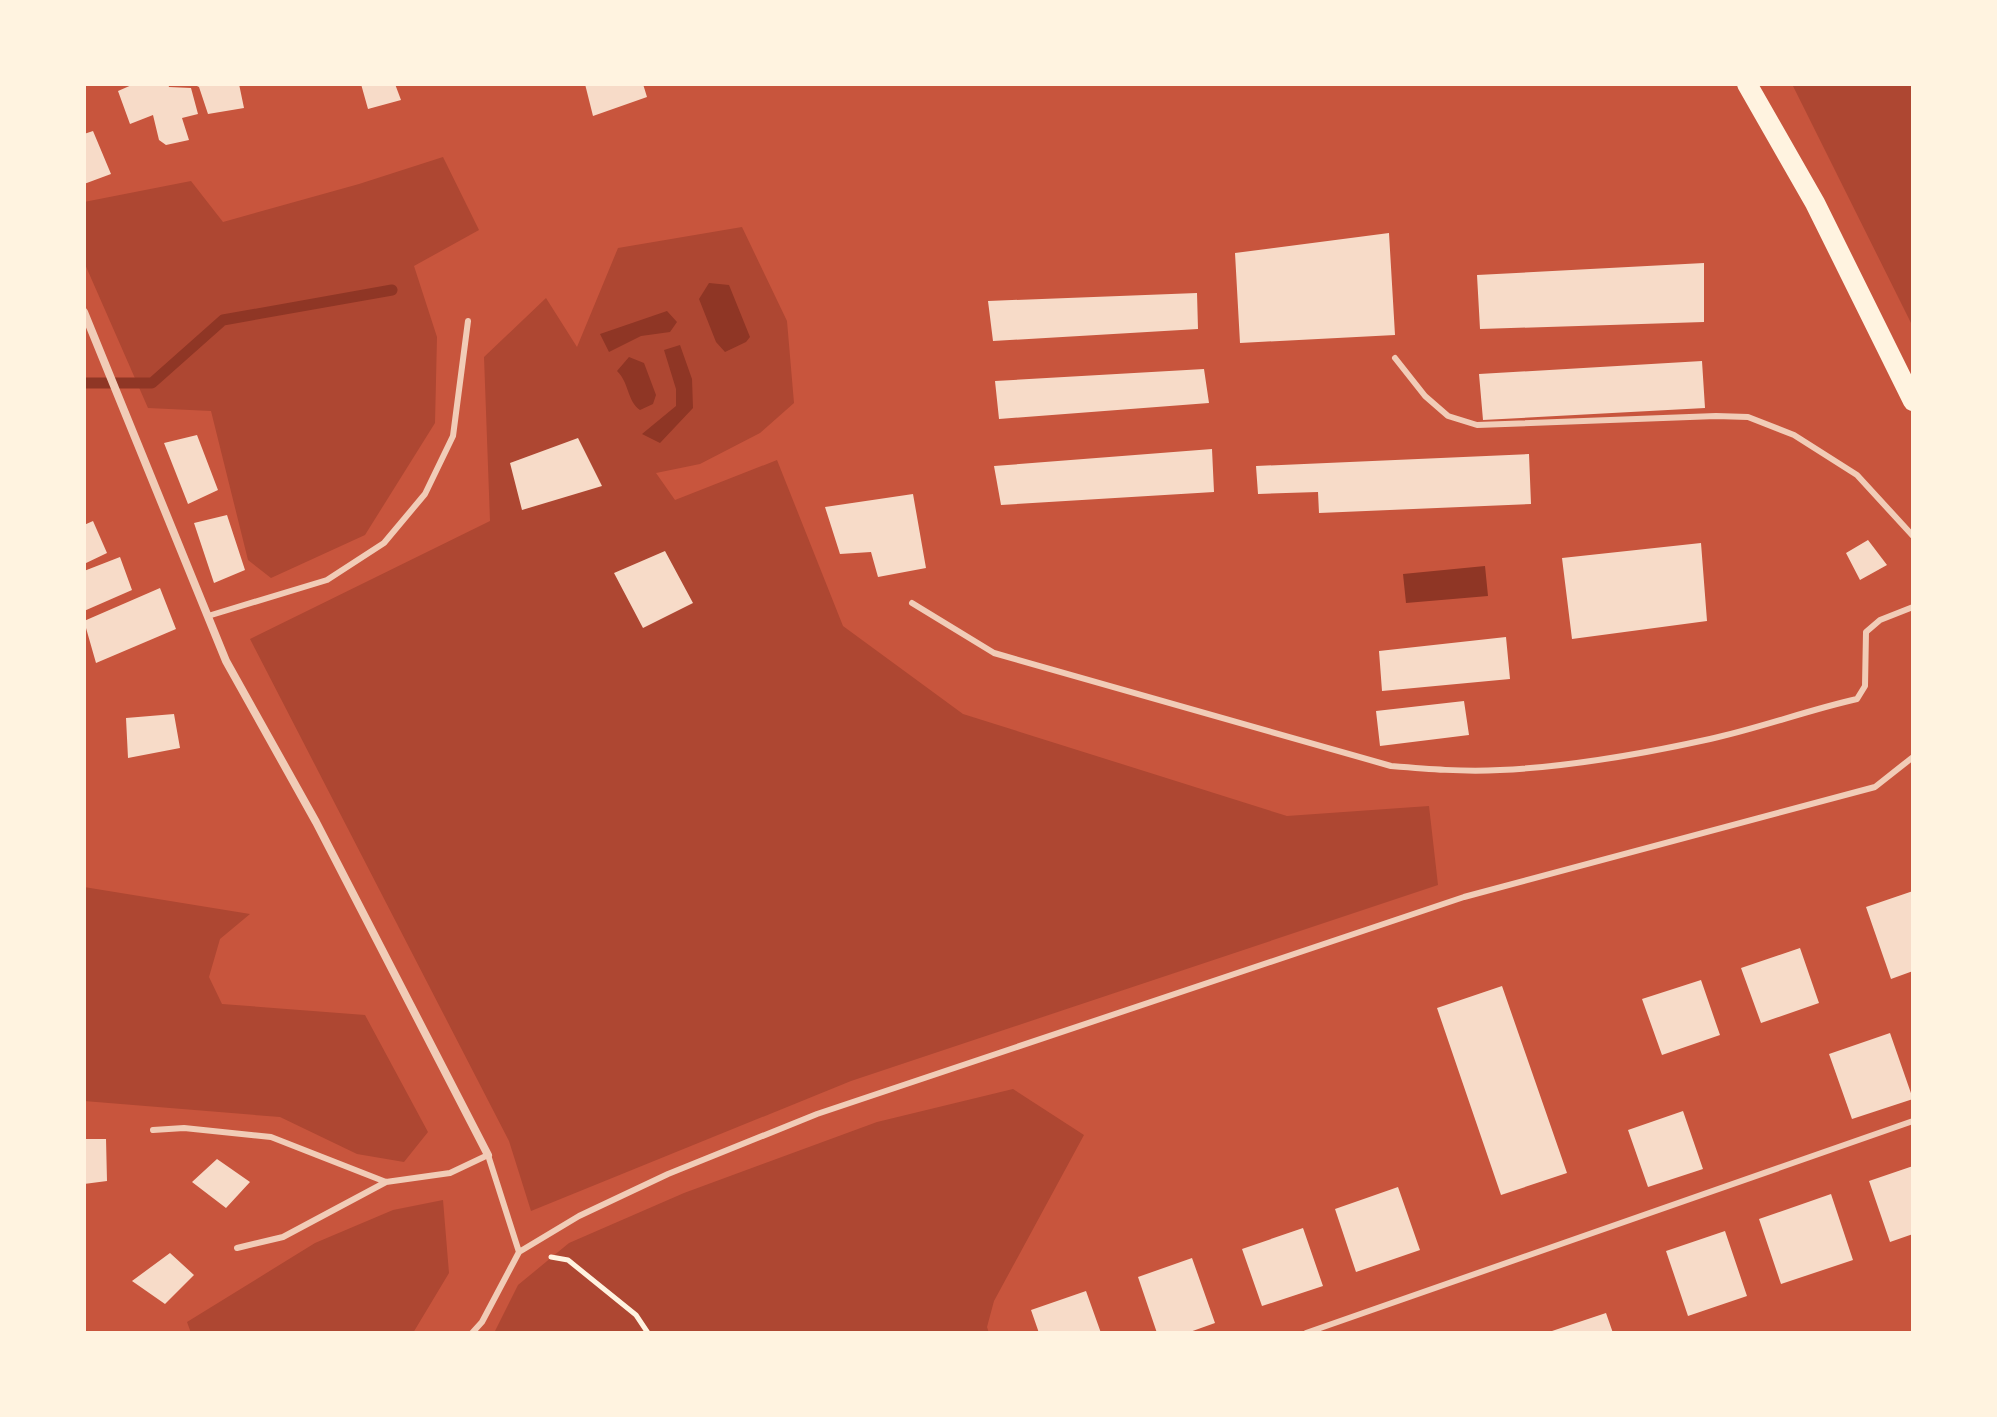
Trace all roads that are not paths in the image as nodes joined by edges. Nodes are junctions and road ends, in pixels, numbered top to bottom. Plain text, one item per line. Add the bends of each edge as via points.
1 (1747, 84) edge
2 (84, 312) edge
3 (468, 321) dead end
4 (1395, 358) dead end
5 (1913, 401) edge
6 (1913, 536) edge
7 (912, 603) dead end
8 (1913, 607) edge
9 (208, 616) junction
10 (1913, 757) edge
11 (1913, 1121) edge
12 (153, 1130) dead end
13 (488, 1155) junction
14 (386, 1182) junction
15 (237, 1248) dead end
16 (519, 1252) junction
17 (472, 1333) edge
18 (1306, 1333) edge

1 - 5 main road via 1815,203
2 - 9 street
3 - 9 lane via 453,436 425,494 384,543 327,580
4 - 6 lane via 1448,416 1477,425 1748,417 1794,435 1857,475
7 - 8 lane via 994,653 1391,766 1454,770 1603,759 1712,739 1857,699 1865,686 1866,632 1880,620
9 - 13 street via 226,661 316,822
10 - 16 lane via 1875,787 1464,897 817,1114 630,1192
11 - 18 lane
12 - 14 lane via 271,1137
13 - 14 lane via 450,1173
13 - 16 lane
14 - 15 lane via 283,1237
16 - 17 lane

